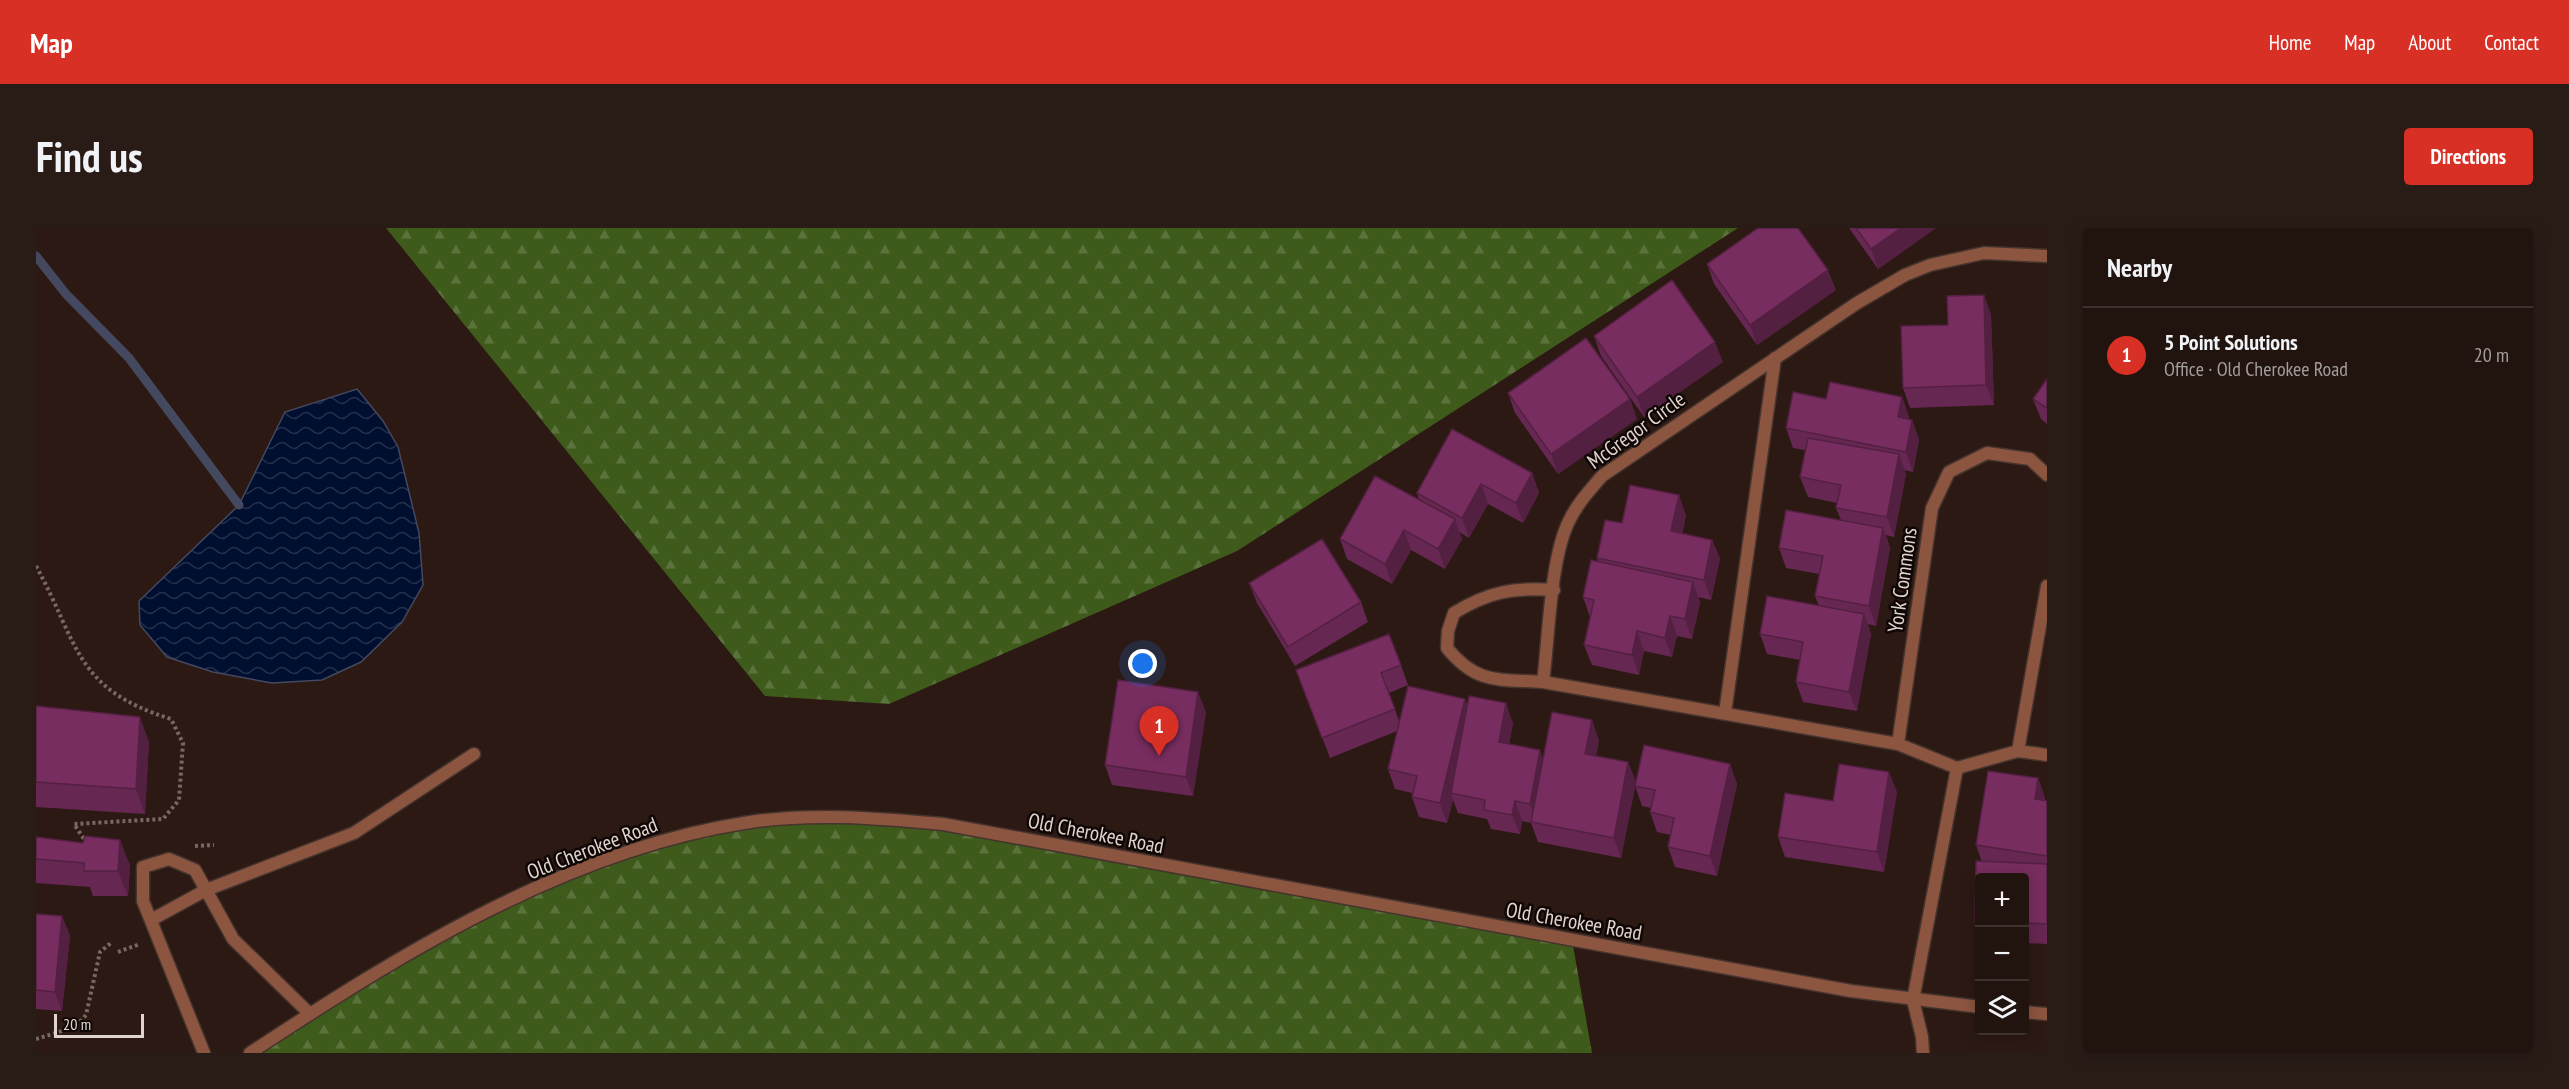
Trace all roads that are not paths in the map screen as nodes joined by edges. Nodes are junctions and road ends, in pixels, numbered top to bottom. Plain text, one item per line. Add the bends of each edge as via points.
1 (2047, 256) edge
2 (1775, 358) junction
3 (2047, 476) edge
4 (2047, 586) edge
5 (1554, 590) junction
6 (1543, 682) junction
7 (1725, 713) junction
8 (1898, 744) junction
9 (2018, 751) junction
10 (474, 754) dead end
11 (2047, 755) edge
12 (1957, 768) junction
13 (206, 890) junction
14 (151, 920) junction
15 (1912, 1000) junction
16 (1975, 1006) edge
17 (2029, 1012) edge
18 (310, 1014) junction
19 (2047, 1014) edge
20 (204, 1053) edge
21 (250, 1053) edge
22 (1923, 1053) edge

1 - 2 street, McGregor Circle via 1984,253 1930,264 1857,303
2 - 5 street, McGregor Circle via 1602,476 1569,519 1559,545
2 - 7 street
3 - 8 street, York Commons via 2030,459 1987,453 1949,472 1932,508
4 - 9 street
5 - 6 street, McGregor Circle
5 - 6 street via 1534,588 1479,597 1454,613 1448,631 1447,648 1461,665 1482,678
6 - 7 street
7 - 8 street
8 - 12 street
9 - 11 street
9 - 12 street
10 - 13 street via 354,833
12 - 15 street
13 - 14 street
13 - 14 street via 195,870 169,859 143,867 143,901
13 - 18 street via 233,939
14 - 20 street
15 - 16 street, Old Cherokee Road
15 - 18 street, Old Cherokee Road via 1525,933 943,824 884,818 804,817 687,833 622,854 443,934
15 - 22 street
17 - 19 street
18 - 21 street, Old Cherokee Road

